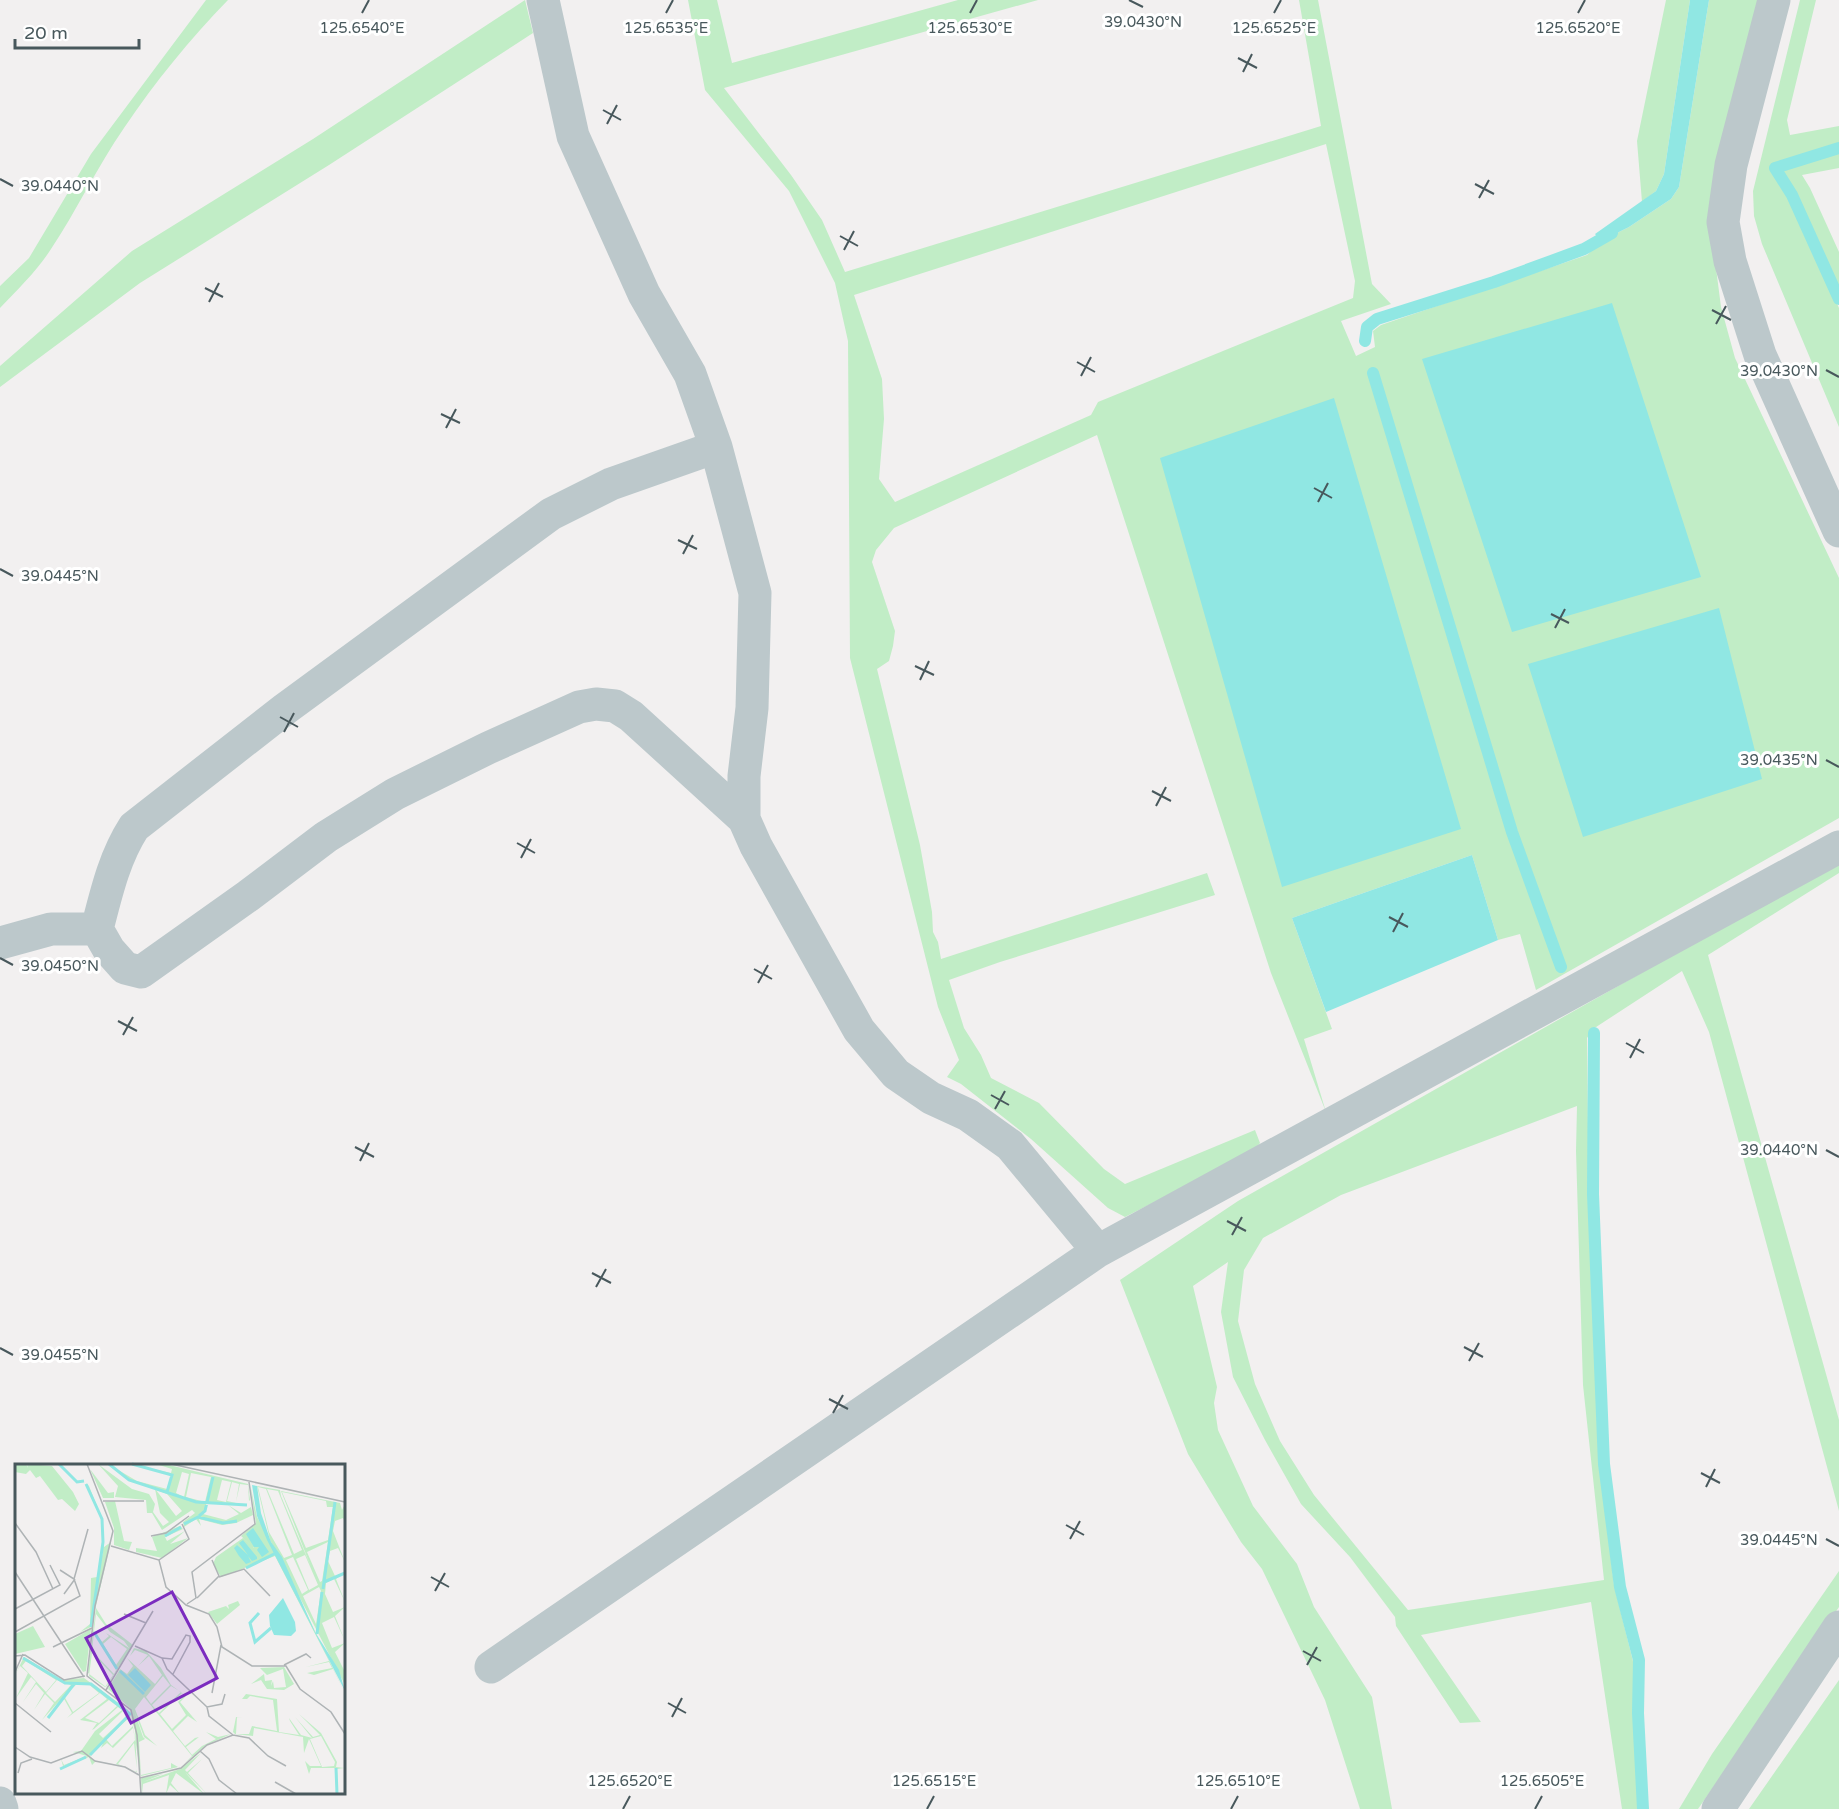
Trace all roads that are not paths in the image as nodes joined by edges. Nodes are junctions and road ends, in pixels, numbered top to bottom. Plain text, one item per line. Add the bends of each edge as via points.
1 (543, 0) edge
2 (1774, 0) edge
3 (716, 447) junction
4 (1839, 531) edge
5 (744, 819) junction
6 (1839, 847) edge
7 (97, 930) junction
8 (0, 943) edge
9 (1098, 1251) junction
10 (1839, 1627) edge
11 (491, 1666) dead end
12 (0, 1803) edge
13 (2, 1809) edge
14 (1718, 1809) edge

1 - 3 street via 573,136 644,294 690,374
2 - 4 street via 1731,165 1723,222 1730,261 1760,355
3 - 5 street via 754,593 752,708 744,776
3 - 7 street via 611,484 551,514 285,709 134,827 110,879
5 - 7 street via 631,716 615,706 588,705 395,794 326,837 141,972 125,969
5 - 9 street via 859,1030 896,1074 931,1098 968,1115 1010,1145
6 - 9 street
7 - 8 street via 51,928
9 - 11 street
10 - 14 street
12 - 13 street

